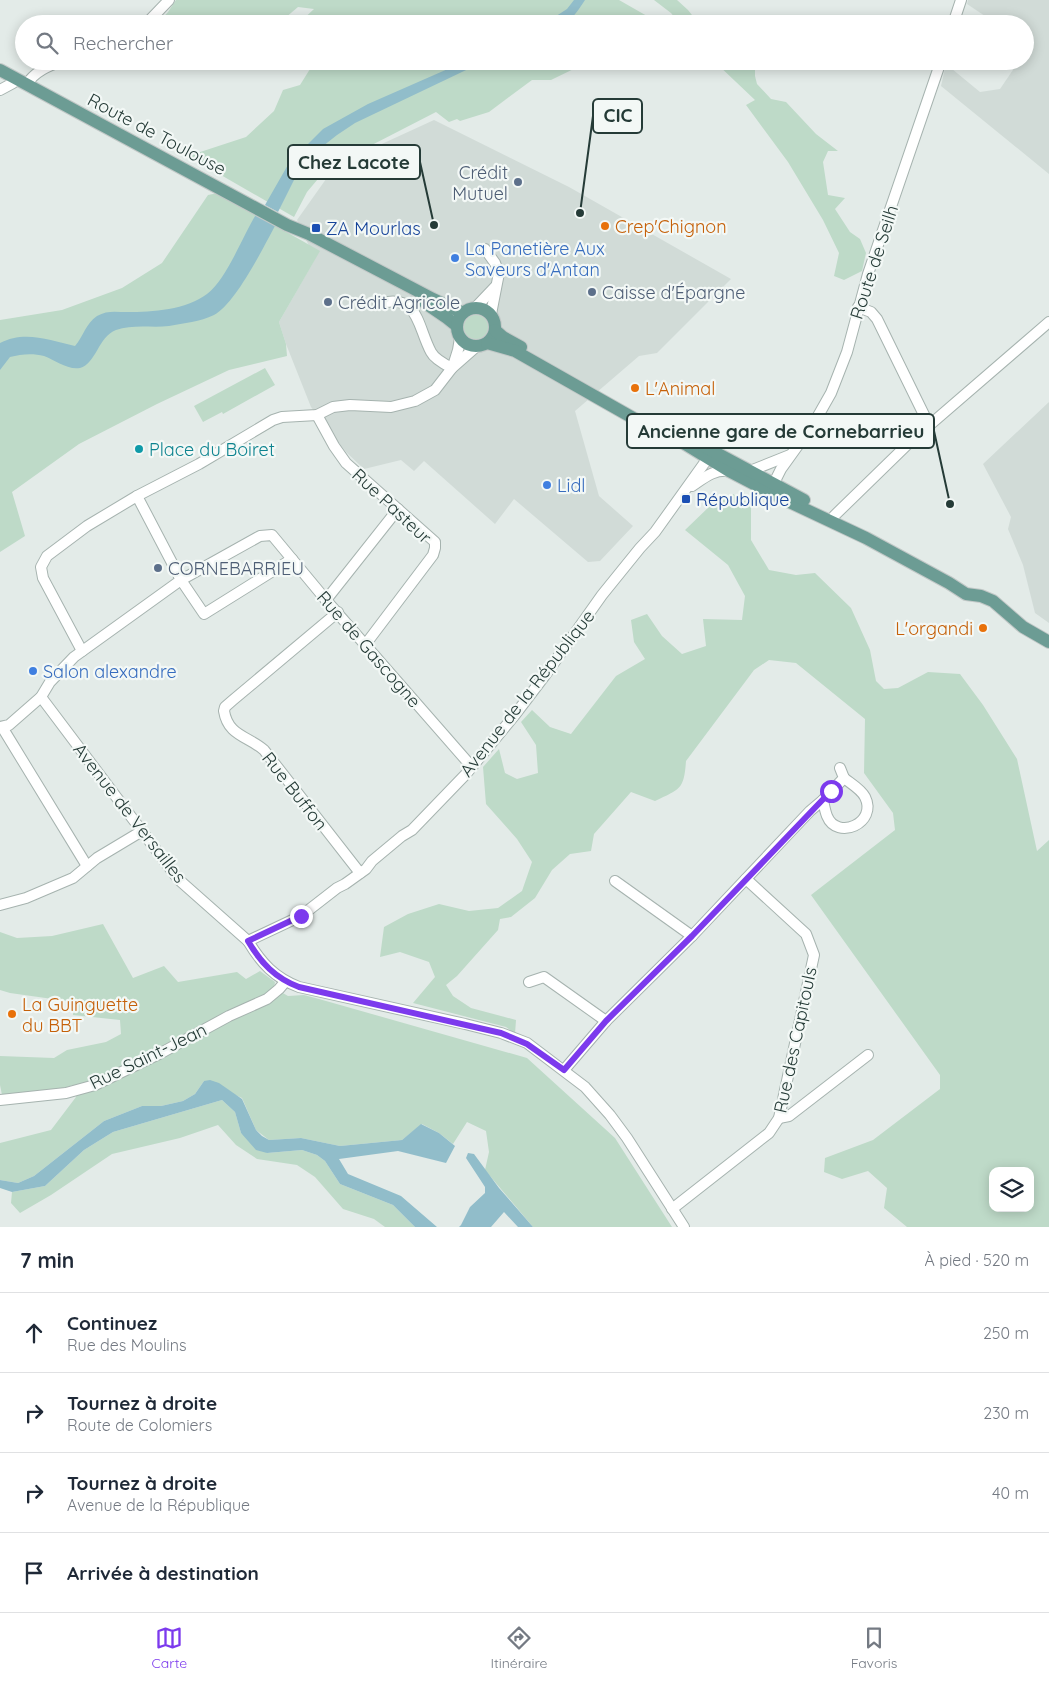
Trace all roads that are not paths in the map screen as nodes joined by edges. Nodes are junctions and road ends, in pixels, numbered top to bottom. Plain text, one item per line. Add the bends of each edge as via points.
1 (169, 0) edge
2 (961, 0) edge
3 (155, 15) edge
4 (956, 15) edge
5 (1, 70) edge
6 (43, 70) edge
7 (937, 70) edge
8 (22, 82) junction
9 (0, 90) edge
10 (290, 227) junction
11 (485, 249) dead end
12 (496, 287) junction
13 (378, 304) dead end
14 (476, 308) junction
15 (858, 308) junction
16 (463, 313) junction
17 (491, 314) junction
18 (1049, 322) edge
19 (495, 330) junction
20 (459, 332) junction
21 (482, 344) junction
22 (452, 368) junction
23 (317, 415) junction
24 (929, 424) junction
25 (790, 455) junction
26 (708, 458) junction
27 (729, 471) junction
28 (746, 474) junction
29 (774, 484) junction
30 (687, 489) junction
31 (137, 496) junction
32 (398, 509) junction
33 (834, 516) junction
34 (866, 538) junction
35 (292, 558) junction
36 (181, 580) junction
37 (949, 584) junction
38 (326, 600) junction
39 (338, 612) junction
40 (1049, 635) edge
41 (1049, 642) edge
42 (365, 645) junction
43 (82, 652) junction
44 (41, 698) junction
45 (1, 727) edge
46 (472, 767) junction
47 (840, 768) dead end
48 (844, 778) junction
49 (823, 800) junction
50 (801, 805) dead end
51 (810, 811) junction
52 (142, 831) junction
53 (87, 866) junction
54 (360, 873) junction
55 (746, 879) junction
56 (615, 881) dead end
57 (0, 905) edge
58 (692, 936) junction
59 (248, 941) junction
60 (285, 982) junction
61 (529, 982) dead end
62 (606, 1021) junction
63 (868, 1055) dead end
64 (564, 1070) junction
65 (0, 1100) edge
66 (780, 1118) junction
67 (672, 1208) junction
68 (684, 1227) edge

1 - 3 street
2 - 4 street
5 - 8 main road, Route de Toulouse
6 - 8 street
7 - 15 street, Route de Seilh
8 - 9 street
8 - 10 main road, Route de Toulouse
10 - 16 main road, Route de Toulouse
10 - 20 main road, Route de Toulouse via 315,244 430,305
11 - 12 street via 499,273
12 - 14 street
12 - 17 street
13 - 22 street via 391,300 408,305 418,317 431,354
14 - 16 main road
14 - 17 main road
15 - 24 street via 871,312 878,319
15 - 25 street, Route de Seilh via 847,352 831,393
16 - 20 main road via 459,319
17 - 19 main road
18 - 24 street
19 - 21 main road via 494,335
19 - 28 main road via 509,341
20 - 21 main road via 470,345
20 - 22 street
21 - 22 street
21 - 26 main road via 508,348 527,357
22 - 23 street via 435,390 415,401 391,407 333,407
23 - 31 street via 273,420 200,464
23 - 32 street, Rue Pasteur via 346,463
24 - 33 street
25 - 28 street
25 - 29 street, Route de Seilh
26 - 27 main road
26 - 28 street via 715,457
26 - 30 street, Avenue de la République
27 - 28 main road
27 - 30 street, Avenue de la République via 714,472
28 - 29 main road
28 - 34 main road
29 - 33 main road
30 - 46 street, Avenue de la République
31 - 36 street
31 - 43 street via 68,540 47,556 40,567
32 - 38 street
32 - 42 street, Rue Pasteur via 435,542 436,548
33 - 34 main road
34 - 37 main road
35 - 36 street, Rue de Gascogne via 272,535 266,534
35 - 36 street via 204,614
35 - 38 street, Rue de Gascogne
36 - 43 street
37 - 40 main road via 997,595 1024,619
37 - 41 main road via 966,594 993,601 1023,627
38 - 39 street, Rue de Gascogne
39 - 42 street, Rue de Gascogne
39 - 54 street, Rue Buffon via 232,700 225,707 224,717 238,735 264,750
42 - 46 street, Rue de Gascogne
43 - 44 street via 50,682
44 - 45 street via 9,725
44 - 52 street, Avenue de Versailles
45 - 53 street
46 - 54 street, Avenue de la République via 412,830
47 - 48 street
48 - 49 street
48 - 49 street via 864,795 867,806 862,820 849,828 832,823
49 - 51 street
50 - 51 street
51 - 55 street
52 - 53 street
52 - 59 street, Avenue de Versailles via 178,879
53 - 57 street via 54,888
54 - 59 street, Avenue de la République via 301,916
55 - 58 street
55 - 66 street, Rue des Capitouls via 806,934 814,955
56 - 58 street
58 - 62 street
59 - 60 street, Avenue de Versailles via 263,962
60 - 64 street via 501,1033 527,1044
60 - 65 street, Rue Saint-Jean via 267,999 95,1085
61 - 62 street via 544,977
62 - 64 street
63 - 66 street via 789,1116
64 - 67 street via 585,1087 610,1115
66 - 67 street, Rue des Capitouls via 769,1133
67 - 68 street

